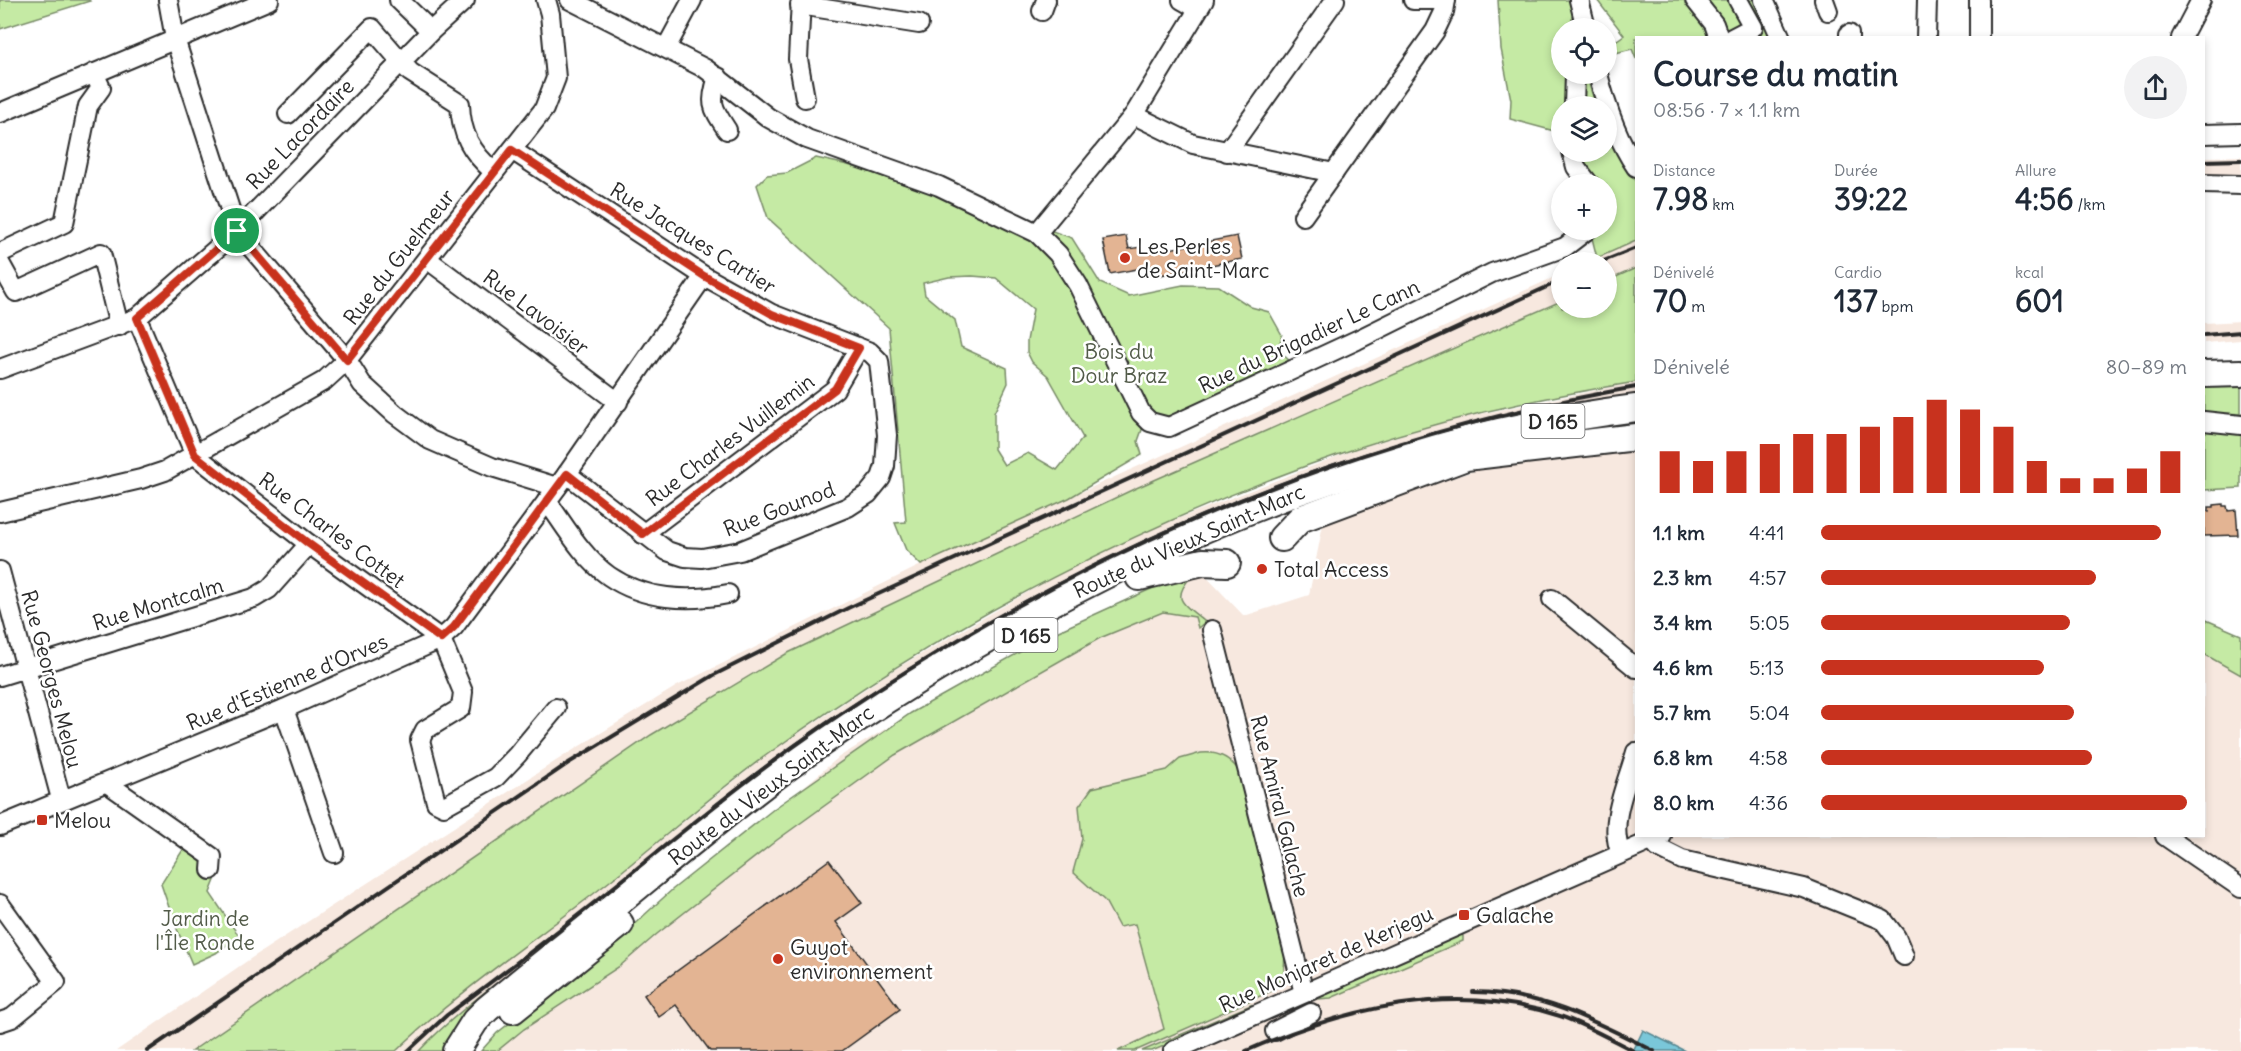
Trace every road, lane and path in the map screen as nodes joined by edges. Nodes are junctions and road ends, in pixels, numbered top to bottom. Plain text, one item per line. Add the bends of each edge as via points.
1 (168, 0) edge
2 (269, 0) edge
3 (399, 0) edge
4 (465, 0) edge
5 (546, 0) edge
6 (570, 0) edge
7 (692, 0) edge
8 (1182, 0) edge
9 (1335, 0) edge
10 (1413, 0) edge
11 (1446, 0) edge
12 (1579, 0) edge
13 (1695, 0) edge
14 (1738, 0) edge
15 (1764, 0) edge
16 (1927, 0) edge
17 (1980, 0) edge
18 (2201, 0) edge
19 (800, 2) edge
20 (1201, 5) edge
21 (1584, 18) edge
22 (1772, 18) junction
23 (919, 24) dead end
24 (431, 31) junction
25 (1754, 32) edge
26 (1718, 36) edge
27 (1739, 36) edge
28 (1780, 36) edge
29 (1926, 36) edge
30 (1979, 36) edge
31 (2182, 36) edge
32 (175, 39) junction
33 (666, 48) junction
34 (401, 62) junction
35 (94, 73) junction
36 (718, 77) junction
37 (1600, 84) edge
38 (805, 98) dead end
39 (0, 113) edge
40 (288, 114) dead end
41 (1134, 115) junction
42 (727, 130) dead end
43 (2205, 134) edge
44 (2241, 134) edge
45 (512, 150) junction
46 (1227, 152) junction
47 (1635, 165) edge
48 (494, 172) junction
49 (1334, 173) junction
50 (2205, 184) edge
51 (2241, 185) edge
52 (1303, 216) dead end
53 (237, 231) junction
54 (1037, 232) junction
55 (1574, 240) edge
56 (0, 253) edge
57 (427, 259) junction
58 (0, 262) edge
59 (704, 276) junction
60 (137, 318) junction
61 (119, 326) junction
62 (859, 348) junction
63 (2241, 358) edge
64 (2205, 359) edge
65 (347, 360) junction
66 (0, 369) edge
67 (2241, 373) edge
68 (2205, 374) edge
69 (618, 402) junction
70 (1635, 408) edge
71 (2205, 421) edge
72 (1635, 424) edge
73 (2241, 425) edge
74 (1635, 437) edge
75 (195, 455) junction
76 (1466, 457) junction
77 (557, 487) junction
78 (0, 512) edge
79 (643, 534) junction
80 (1282, 538) dead end
81 (309, 544) junction
82 (1227, 563) dead end
83 (0, 571) edge
84 (1139, 577) junction
85 (729, 594) dead end
86 (1552, 599) dead end
87 (1212, 630) dead end
88 (441, 639) junction
89 (1635, 667) edge
90 (26, 668) junction
91 (0, 676) edge
92 (556, 708) dead end
93 (284, 709) junction
94 (1635, 756) edge
95 (107, 783) junction
96 (62, 799) junction
97 (0, 826) edge
98 (2166, 837) edge
99 (1656, 838) edge
100 (1621, 853) junction
101 (334, 854) dead end
102 (211, 870) dead end
103 (2241, 888) edge
104 (0, 903) edge
105 (1904, 956) dead end
106 (1304, 993) junction
107 (1311, 1013) dead end
108 (0, 1022) edge
109 (1275, 1031) dead end
110 (456, 1051) edge
111 (473, 1051) edge
112 (1173, 1051) edge

1 - 32 street
2 - 32 street
3 - 24 street
4 - 24 street, Rue Lacordaire
5 - 45 street, Rue du Guelmeur via 556,78 544,109
6 - 33 street, Rue du Brigadier Le Cann
7 - 33 street
8 - 20 street
9 - 46 street
10 - 11 street
11 - 49 street via 1435,31
12 - 21 street
13 - 26 street
14 - 25 street
15 - 22 street
16 - 29 street
17 - 30 street
18 - 31 street
19 - 23 street
19 - 38 street via 798,59
20 - 41 street
22 - 25 street
22 - 28 street
24 - 34 street, Rue Lacordaire
25 - 27 street
32 - 35 street
32 - 53 street
33 - 36 street, Rue du Brigadier Le Cann
34 - 40 street via 372,28
34 - 48 street via 460,104 470,147
34 - 53 street, Rue Lacordaire
35 - 39 street
35 - 56 street via 101,88 88,106 64,223
36 - 42 street via 711,97
36 - 54 street, Rue du Brigadier Le Cann via 787,130 939,186
37 - 47 street via 1624,148
41 - 46 street via 1193,144
41 - 54 street
43 - 44 street
45 - 48 street, Rue du Guelmeur
45 - 59 street, Rue Jacques Cartier
46 - 49 street
48 - 57 street, Rue du Guelmeur
49 - 52 street
50 - 51 street
53 - 60 street, Rue Lacordaire
53 - 65 street
54 - 55 street, Rue du Brigadier Le Cann via 1058,254 1078,285 1141,413 1150,422 1169,427 1492,273 1565,247
57 - 65 street, Rue du Guelmeur
57 - 69 street, Rue Lavoisier
58 - 61 street via 16,292 101,254
59 - 62 street, Rue Jacques Cartier via 772,314
59 - 69 street, Rue d'Estienne d'Orves
60 - 61 street, Rue Lacordaire
60 - 75 street
61 - 66 street, Rue Lacordaire
62 - 79 street, Rue Charles Vuillemin via 835,389
62 - 79 street, Rue Gounod via 879,361 887,435 885,466 868,494 848,507 723,555 685,557 667,552
63 - 64 highway
65 - 75 street, Rue du Guelmeur via 324,381
65 - 77 street via 362,384 430,440 492,467
67 - 68 highway
69 - 77 street, Rue d'Estienne d'Orves
70 - 110 highway, Route du Vieux Saint-Marc / D 165 via 1510,430 1345,475 1186,537 1048,604 912,684 774,778 487,1009
71 - 73 street
72 - 76 highway, Route du Vieux Saint-Marc / D 165
74 - 76 highway
75 - 78 street, Rue du Guelmeur via 141,479
75 - 81 street, Rue Charles Cottet
76 - 80 highway via 1300,519
76 - 84 highway, Route du Vieux Saint-Marc / D 165 via 1370,483 1244,530
77 - 79 street, Rue Gounod
77 - 85 street via 589,556 608,575 634,589 673,599
77 - 88 street, Rue d'Estienne d'Orves via 454,627
81 - 88 street, Rue Charles Cottet
81 - 90 street, Rue Montcalm via 269,589 254,598
82 - 84 highway via 1203,562
83 - 90 street, Rue Georges Melou
84 - 111 highway, Route du Vieux Saint-Marc / D 165 via 996,651 835,752 718,839 586,953 502,1018
86 - 89 street
87 - 106 street, Rue Amiral Galache
88 - 92 street via 463,692 461,708 425,730 420,740 436,802 444,806 496,777
88 - 93 street, Rue d'Estienne d'Orves
90 - 91 street, Rue Montcalm
90 - 96 street, Rue Georges Melou
93 - 95 street, Rue d'Estienne d'Orves
93 - 101 street
94 - 100 street via 1615,827
95 - 96 street, Rue d'Estienne d'Orves
95 - 102 street via 212,857
96 - 97 street, Rue d'Estienne d'Orves
98 - 103 street
99 - 100 street, Rue Monjaret de Kerjegu
99 - 105 street via 1658,848 1682,860 1804,888 1883,920
100 - 106 street, Rue Monjaret de Kerjegu
104 - 108 street via 56,982 12,1018
106 - 112 street, Rue Monjaret de Kerjegu
107 - 109 street

